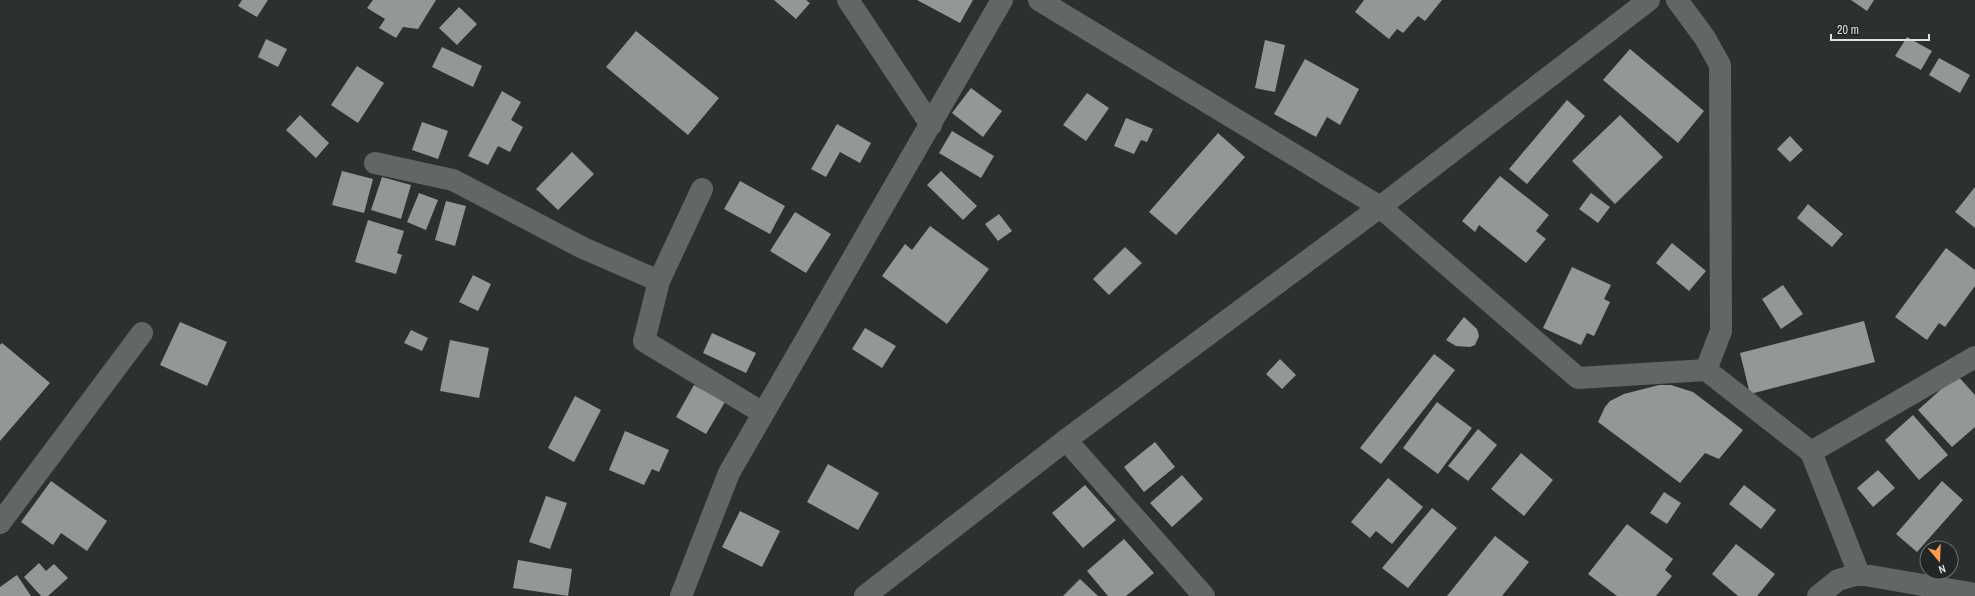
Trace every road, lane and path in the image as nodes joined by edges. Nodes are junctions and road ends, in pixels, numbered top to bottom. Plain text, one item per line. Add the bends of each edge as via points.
1 (848, 0) edge
2 (1002, 0) edge
3 (1039, 0) edge
4 (1649, 0) edge
5 (1677, 0) edge
6 (931, 125) junction
7 (375, 163) dead end
8 (702, 189) dead end
9 (1380, 207) junction
10 (659, 281) junction
11 (142, 333) dead end
12 (1975, 357) edge
13 (1706, 370) junction
14 (763, 413) junction
15 (1066, 440) junction
16 (1811, 452) junction
17 (0, 523) edge
18 (1859, 574) junction
19 (1975, 594) edge
20 (681, 596) edge
21 (866, 596) edge
22 (1204, 596) edge
23 (1818, 596) edge

1 - 6 street
2 - 6 street
3 - 9 street
4 - 9 street
5 - 13 street via 1705,38 1720,65 1721,331
6 - 14 street
7 - 10 street via 453,180 583,248
8 - 10 street
9 - 13 street via 1578,378
9 - 15 street
10 - 14 street via 644,341
11 - 17 street
12 - 16 street
13 - 16 street
14 - 20 street via 729,474
15 - 21 street
15 - 22 street
16 - 18 street
18 - 19 street
18 - 23 street via 1838,580

